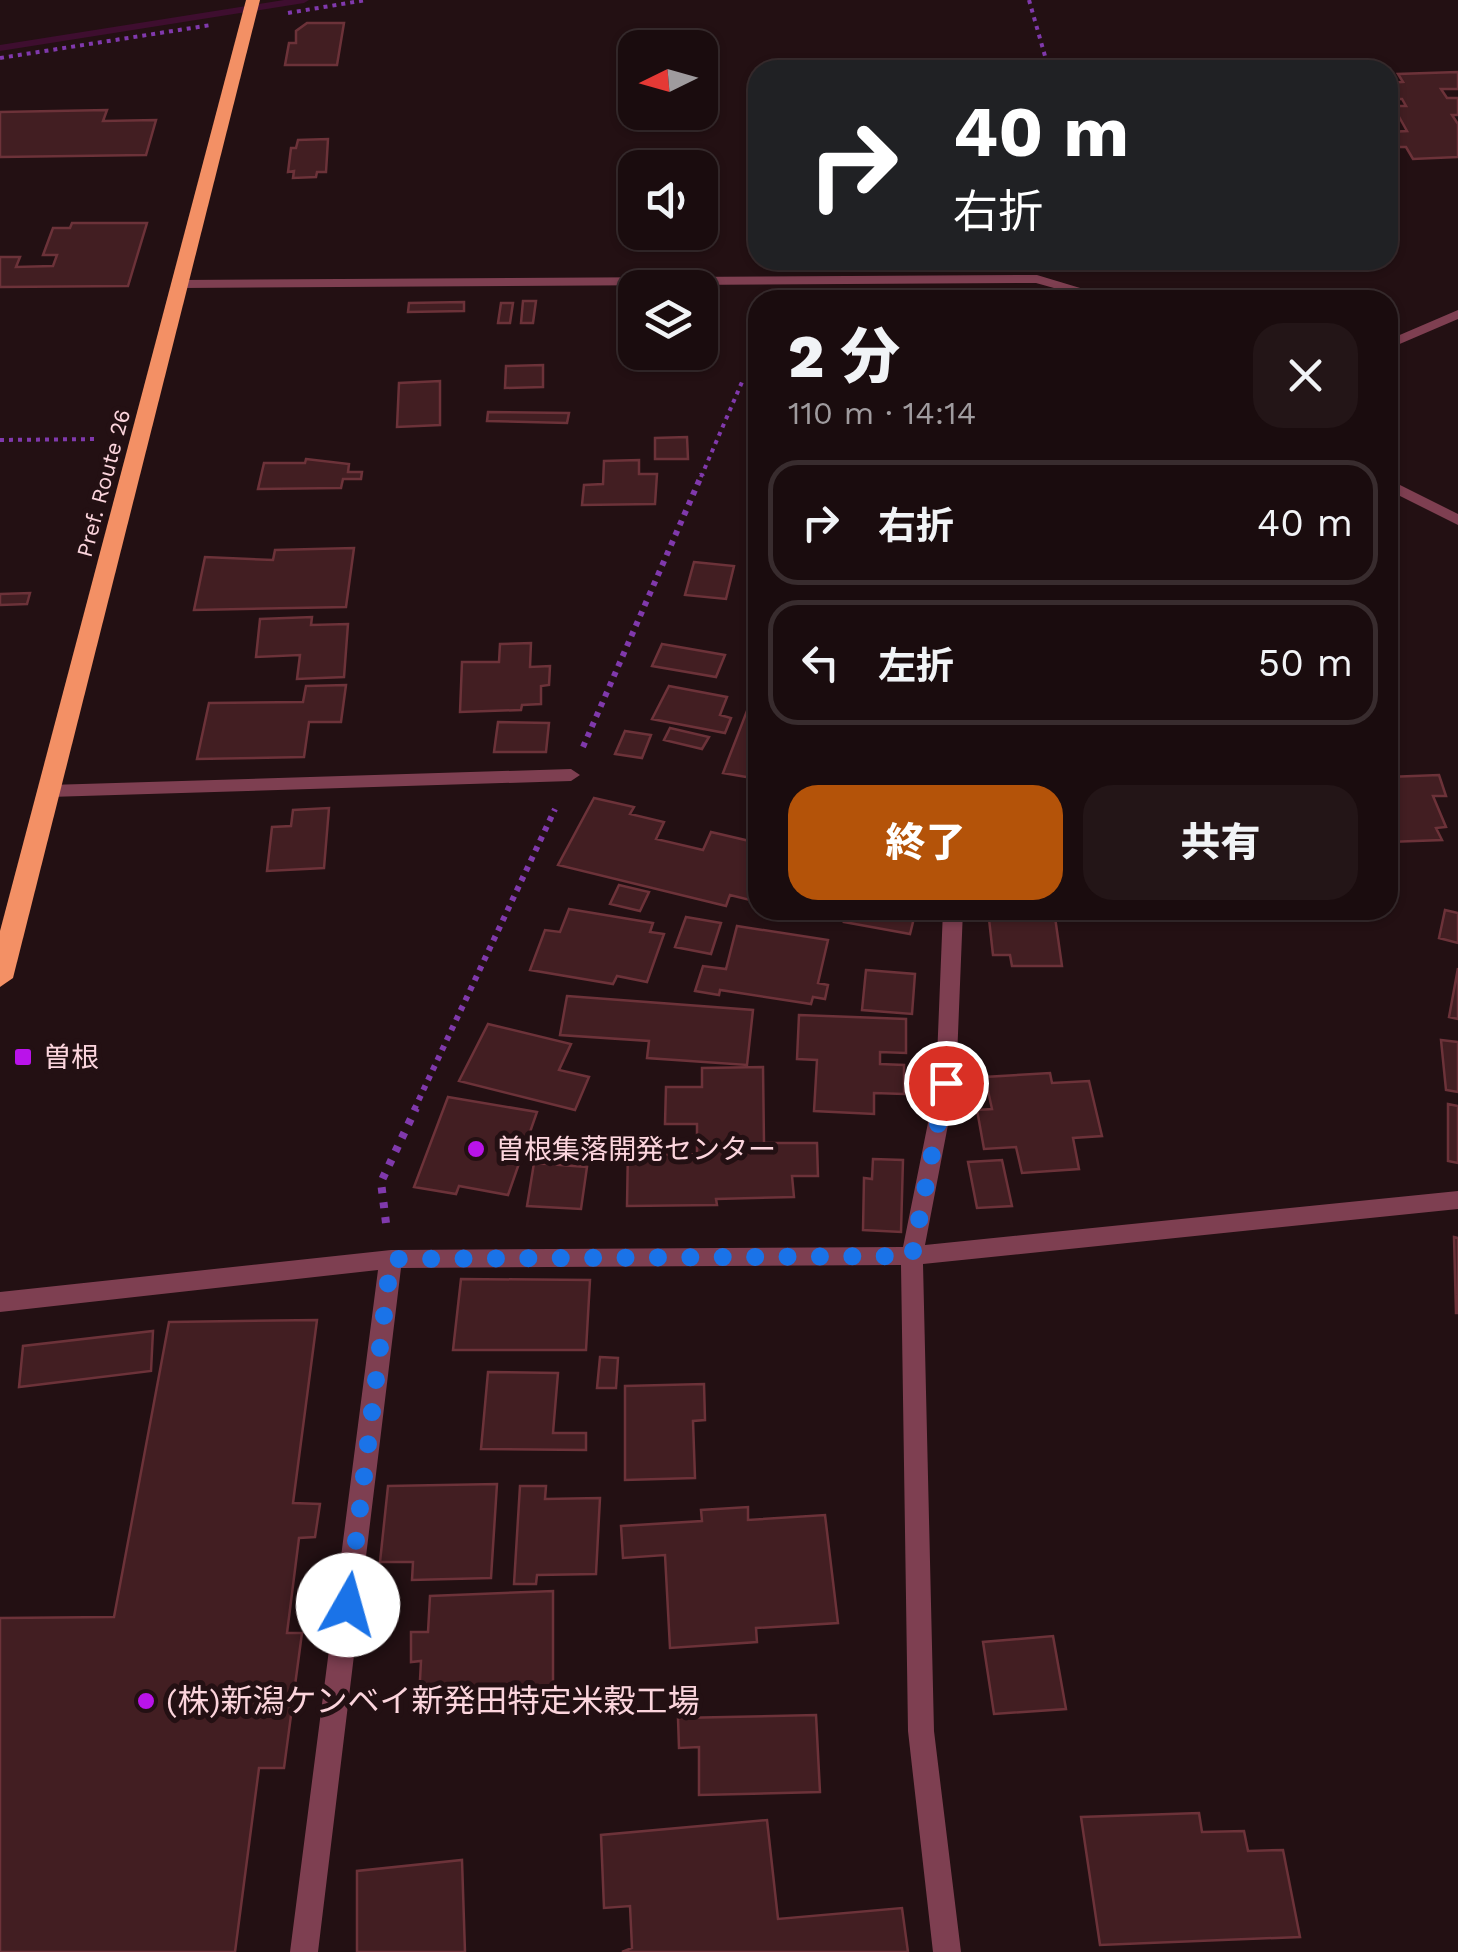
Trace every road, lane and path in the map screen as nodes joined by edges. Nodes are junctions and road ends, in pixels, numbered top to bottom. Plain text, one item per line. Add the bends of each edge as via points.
1 (366, 0) edge
2 (1029, 0) edge
3 (251, 10) edge
4 (0, 58) edge
5 (1046, 60) edge
6 (181, 284) junction
7 (1077, 290) edge
8 (1458, 314) edge
9 (1398, 341) edge
10 (141, 438) junction
11 (0, 440) edge
12 (1398, 489) edge
13 (1458, 520) edge
14 (571, 774) dead end
15 (49, 792) junction
16 (954, 920) edge
17 (0, 978) edge
18 (1458, 1200) edge
19 (912, 1256) junction
20 (391, 1259) junction
21 (0, 1302) edge
22 (304, 1952) edge
23 (947, 1952) edge

1 - 3 path
2 - 5 path
3 - 4 path
3 - 6 main road, Pref. Route 26
6 - 7 street via 1037,279
6 - 10 main road, Pref. Route 26
8 - 9 street
10 - 11 path
10 - 15 main road, Pref. Route 26
12 - 13 street
14 - 15 street
15 - 17 main road, Pref. Route 26
16 - 19 street via 946,1083
18 - 19 street
19 - 20 street
19 - 23 street via 922,1731
20 - 21 street
20 - 22 street

